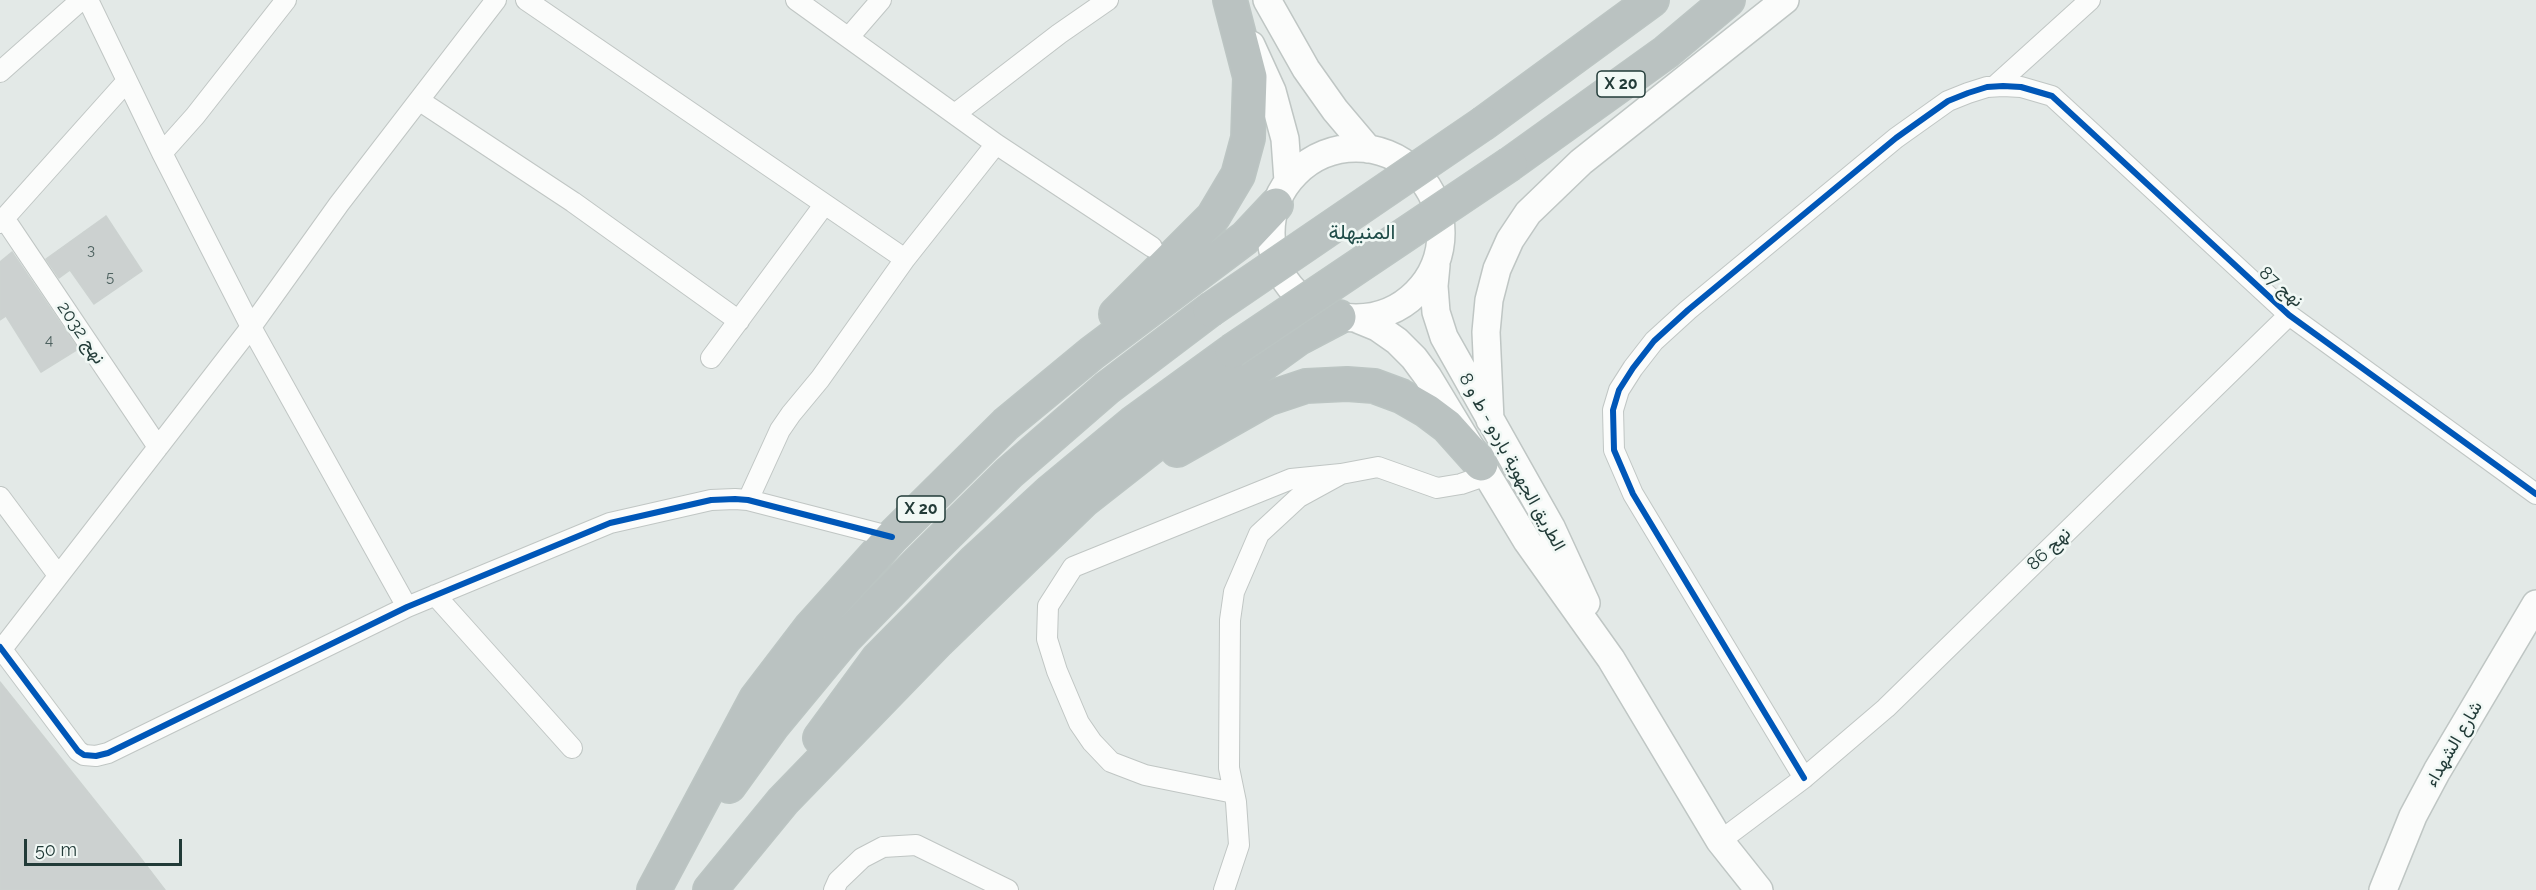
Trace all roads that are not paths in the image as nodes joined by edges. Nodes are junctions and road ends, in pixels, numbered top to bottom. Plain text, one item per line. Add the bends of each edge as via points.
1 (81, 0) edge
2 (88, 0) edge
3 (286, 0) edge
4 (496, 0) edge
5 (526, 0) edge
6 (796, 0) edge
7 (881, 0) edge
8 (1108, 0) edge
9 (1230, 0) edge
10 (1267, 0) edge
11 (1652, 0) edge
12 (1728, 0) edge
13 (1785, 0) edge
14 (2090, 0) edge
15 (849, 37) junction
16 (0, 72) edge
17 (127, 81) junction
18 (1995, 86) junction
19 (420, 101) junction
20 (955, 114) junction
21 (996, 144) junction
22 (1368, 149) junction
23 (162, 153) junction
24 (1282, 193) junction
25 (824, 205) junction
26 (2, 220) edge
27 (1152, 247) dead end
28 (905, 259) junction
29 (1437, 261) junction
30 (2289, 315) junction
31 (1347, 317) junction
32 (740, 321) junction
33 (251, 327) junction
34 (711, 358) dead end
35 (1490, 420) junction
36 (1006, 424) junction
37 (158, 447) junction
38 (1484, 470) junction
39 (1341, 474) junction
40 (2536, 494) edge
41 (0, 497) edge
42 (748, 500) junction
43 (1048, 535) junction
44 (892, 537) junction
45 (58, 575) junction
46 (435, 595) junction
47 (2536, 604) edge
48 (407, 607) junction
49 (1, 648) edge
50 (1611, 659) junction
51 (572, 748) dead end
52 (1804, 778) junction
53 (1234, 793) junction
54 (1720, 841) junction
55 (654, 890) edge
56 (710, 890) edge
57 (834, 890) edge
58 (1008, 890) edge
59 (1224, 890) edge
60 (1759, 890) edge
61 (2383, 890) edge

1 - 16 street
2 - 17 street
3 - 23 street
4 - 19 street
5 - 25 street
6 - 15 street
7 - 15 street
8 - 20 street
9 - 24 main road via 1272,91 1285,139
9 - 36 highway via 1250,77 1248,138 1238,175 1213,217
10 - 22 main road via 1306,69
11 - 55 highway, X 20, bridge via 1484,123 1210,310 1107,388 1009,473 845,638 773,725
12 - 56 highway, X 20, bridge via 1666,52 1510,164 1232,351 1133,423 1051,491 878,659
13 - 35 main road, X 20 via 1581,162 1528,213 1501,259 1489,300 1486,332
14 - 18 street
15 - 20 street
17 - 23 street
17 - 26 street
18 - 30 street, نهج 87 via 2021,87 2052,96
18 - 52 street via 1948,101 1922,118 1688,310 1654,341 1633,368 1619,390 1613,410 1614,450 1633,494
19 - 32 street via 573,202
19 - 33 street via 339,204
20 - 21 street
21 - 27 street
21 - 28 street
22 - 24 main road via 1345,148 1324,154 1304,165
22 - 29 main road via 1384,152 1410,166 1429,188 1440,215
23 - 33 street
24 - 31 main road via 1271,228 1273,253 1282,275 1316,309
24 - 36 highway, X 20 via 1245,238 1092,353
25 - 28 street
25 - 32 street
26 - 37 street, نهج 2032
28 - 42 street via 780,430
29 - 31 main road via 1424,284 1405,303 1381,314
29 - 35 main road, الطريق الجهوية باردو - ط و 8 via 1436,312 1444,337
30 - 40 street, نهج 87
30 - 52 street, نهج 86 via 1886,708
31 - 38 main road, الطريق الجهوية باردو - ط و 8 via 1377,327 1414,358
31 - 43 highway, X 20 via 1299,338 1191,416 1084,500
32 - 34 street
33 - 37 street
33 - 48 street
35 - 50 main road, الطريق الجهوية باردو - ط و 8 via 1551,527
36 - 44 highway, X 20
37 - 45 street
38 - 39 street via 1461,484 1437,488 1378,467
38 - 43 highway via 1447,426 1401,396 1374,386 1306,386 1267,399 1217,426 1143,469
38 - 50 main road, الطريق الجهوية باردو - ط و 8 via 1527,541
39 - 53 street via 1299,497 1259,534 1234,592 1230,620 1229,768
39 - 53 street via 1291,479 1073,567 1048,606 1047,639 1057,671 1079,723 1111,762 1144,775
41 - 45 street
42 - 44 street
42 - 46 street via 711,500 610,524
43 - 56 highway, X 20 via 938,641 783,801
44 - 55 highway, X 20 via 811,627 756,699
45 - 49 street
46 - 48 street
46 - 51 street
47 - 61 main road, شارع الشهداء via 2437,771 2413,816
48 - 49 street via 96,756 78,751
50 - 54 main road, الطريق الجهوية باردو - ط و 8
52 - 54 street, نهج 86
53 - 59 street via 1239,845
54 - 60 main road, الطريق الجهوية باردو - ط و 8
57 - 58 street via 838,880 862,858 883,847 916,845

